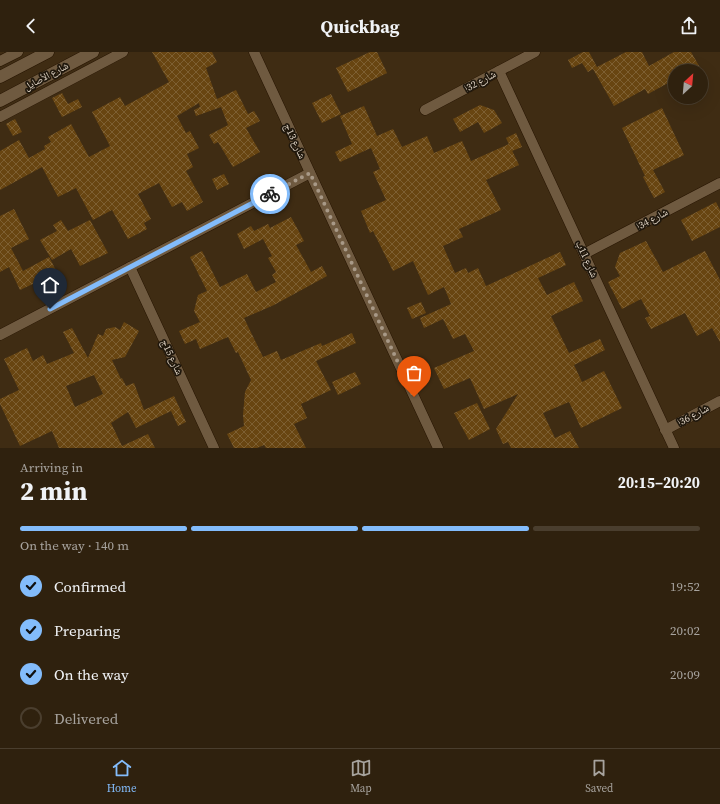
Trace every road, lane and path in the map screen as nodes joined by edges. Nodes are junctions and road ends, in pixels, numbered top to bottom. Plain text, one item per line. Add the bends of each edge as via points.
1 (18, 52) edge
2 (48, 52) edge
3 (93, 52) edge
4 (123, 52) edge
5 (254, 52) edge
6 (535, 52) edge
7 (0, 61) edge
8 (499, 71) junction
9 (0, 77) edge
10 (0, 101) edge
11 (425, 110) dead end
12 (0, 116) edge
13 (310, 173) junction
14 (720, 183) edge
15 (584, 254) junction
16 (130, 267) junction
17 (0, 335) edge
18 (720, 401) edge
19 (665, 430) junction
20 (214, 448) edge
21 (438, 448) edge
22 (674, 448) edge

1 - 7 street
2 - 9 street, شارع الأصايل
3 - 10 street, شارع الأصايل
4 - 12 street
5 - 13 street, شارع 13ج
6 - 8 street, شارع 32ا
8 - 11 street, شارع 32ا
8 - 15 street, شارع 11ب
13 - 16 street
13 - 21 street, شارع 13ج
14 - 15 street, شارع 34ا
15 - 19 street, شارع 11ب
16 - 17 street
16 - 20 street, شارع 15ج
18 - 19 street, شارع 36ا
19 - 22 street, شارع 11ب

